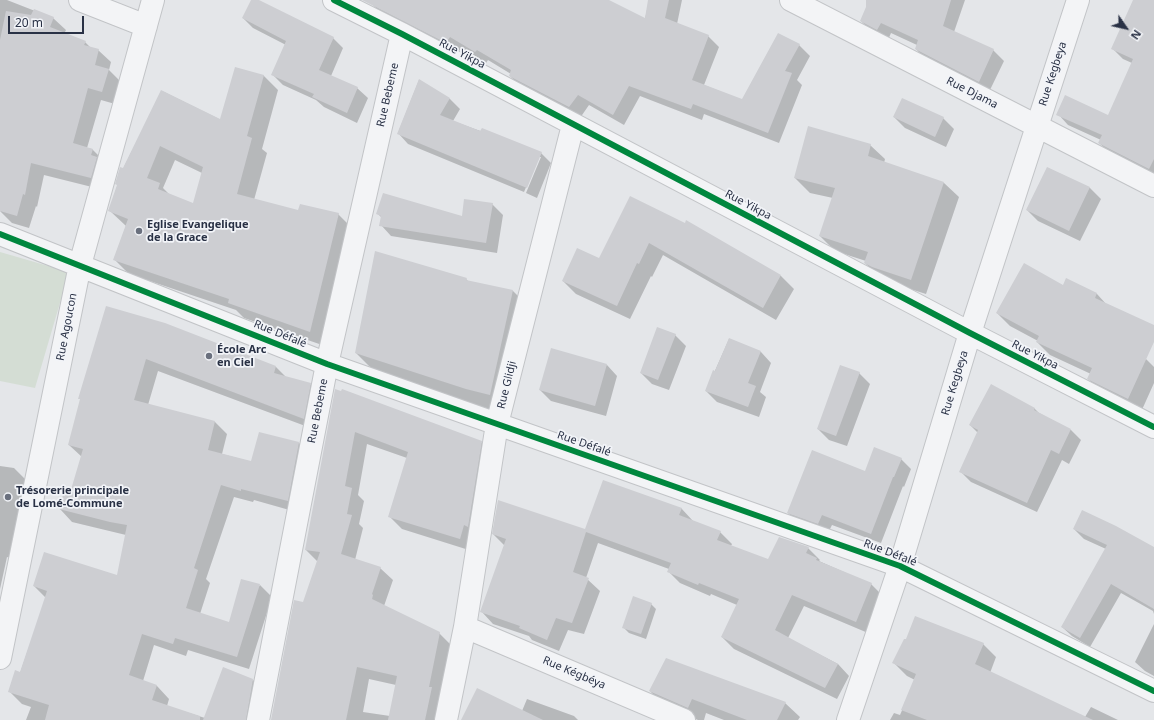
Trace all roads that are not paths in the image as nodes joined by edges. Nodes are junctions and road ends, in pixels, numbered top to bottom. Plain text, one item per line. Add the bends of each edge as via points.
1 (80, 0) edge
2 (153, 0) edge
3 (334, 0) edge
4 (791, 0) edge
5 (1078, 0) edge
6 (146, 26) junction
7 (402, 34) junction
8 (573, 125) junction
9 (1036, 125) junction
10 (1154, 186) edge
11 (0, 234) edge
12 (80, 265) junction
13 (970, 333) junction
14 (327, 364) junction
15 (496, 424) junction
16 (1154, 427) edge
17 (900, 566) junction
18 (464, 627) junction
19 (0, 658) edge
20 (1154, 691) edge
21 (258, 720) edge
22 (446, 720) edge
23 (684, 720) edge
24 (848, 720) edge

1 - 6 street
2 - 6 street, Rue Agoucon
3 - 7 street, Rue Yikpa
4 - 9 street, Rue Djama
5 - 9 street, Rue Kegbeya
6 - 12 street, Rue Agoucon
7 - 8 street, Rue Yikpa
7 - 14 street, Rue Bebeme
8 - 13 street, Rue Yikpa
8 - 15 street, Rue Glidji
9 - 10 street, Rue Djama
9 - 13 street, Rue Kegbeya
11 - 12 street, Rue Défalé
12 - 14 street, Rue Défalé
12 - 19 street, Rue Agoucon
13 - 16 street, Rue Yikpa
13 - 17 street, Rue Kegbeya
14 - 15 street, Rue Défalé
14 - 21 street, Rue Bebeme
15 - 17 street, Rue Défalé
15 - 18 street, Rue Glidji
17 - 20 street, Rue Défalé
17 - 24 street, Rue Kegbeya
18 - 22 street, Rue Glidji
18 - 23 street, Rue Kégbéya

